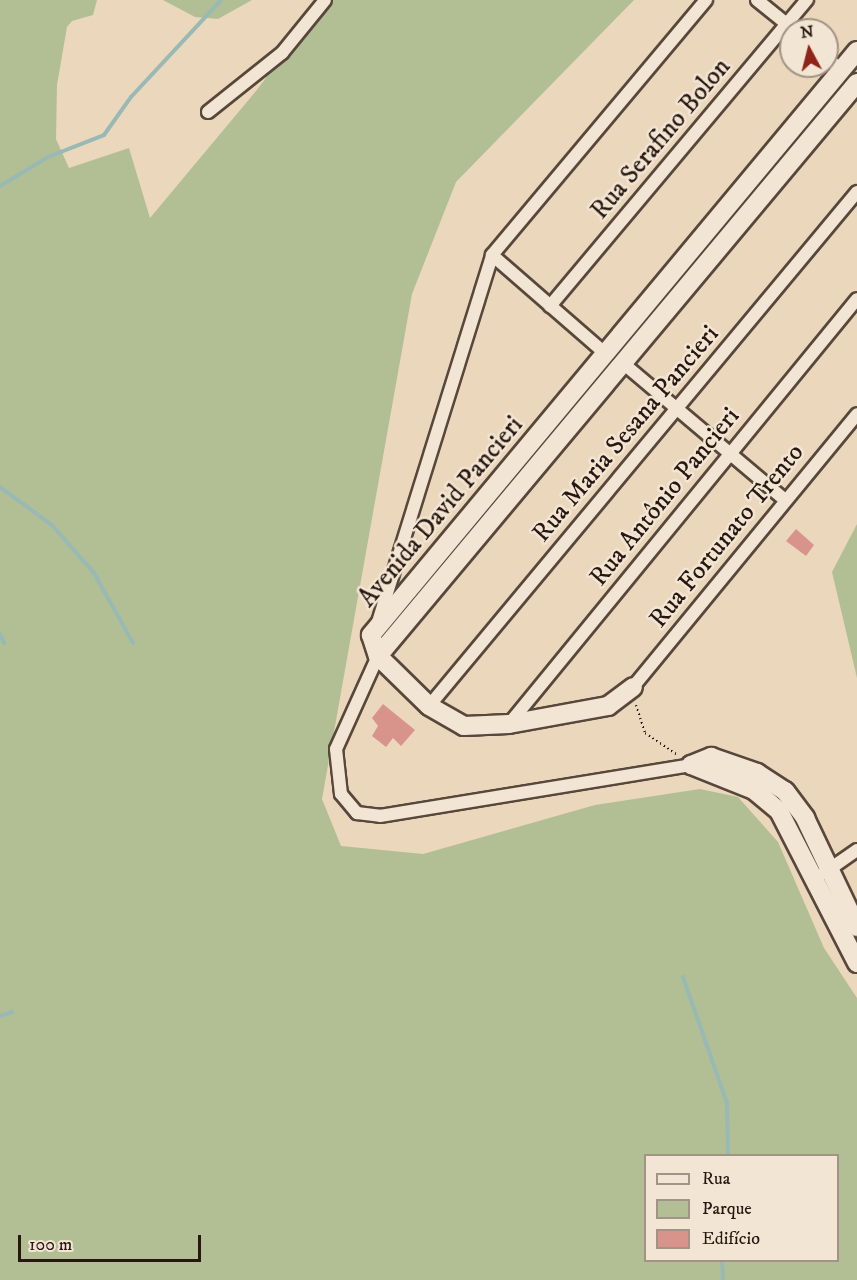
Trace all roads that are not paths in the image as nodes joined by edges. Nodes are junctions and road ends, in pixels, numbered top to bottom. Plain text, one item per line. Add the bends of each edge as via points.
1 (326, 0) edge
2 (706, 0) edge
3 (757, 0) edge
4 (807, 0) edge
5 (779, 18) edge
6 (796, 18) edge
7 (779, 40) edge
8 (857, 51) edge
9 (839, 61) edge
10 (823, 78) edge
11 (857, 83) edge
12 (208, 112) dead end
13 (857, 192) edge
14 (492, 255) junction
15 (857, 299) edge
16 (550, 306) junction
17 (606, 354) junction
18 (624, 364) junction
19 (677, 409) junction
20 (857, 414) edge
21 (728, 454) junction
22 (785, 500) junction
23 (375, 631) junction
24 (378, 656) junction
25 (633, 687) joint
26 (429, 705) junction
27 (509, 724) junction
28 (692, 765) junction
29 (857, 850) edge
30 (830, 870) junction
31 (812, 878) junction
32 (857, 927) edge
33 (857, 963) edge

1 - 12 street via 282,53
2 - 14 street
3 - 5 street
4 - 6 street, Rua Serafino Bolon
7 - 16 street, Rua Serafino Bolon
8 - 9 street, Avenida David Pancieri
10 - 17 street, Avenida David Pancieri
11 - 18 street, Avenida David Pancieri
13 - 19 street, Rua Maria Sesana Pancieri
14 - 16 street
14 - 23 street
15 - 21 street, Rua Antônio Pancieri
16 - 17 street
17 - 23 street, Avenida David Pancieri
18 - 19 street
18 - 24 street, Avenida David Pancieri
19 - 21 street
19 - 26 street, Rua Maria Sesana Pancieri
20 - 22 street, Rua Fortunato Trento
21 - 22 street
21 - 27 street, Rua Antônio Pancieri
22 - 25 street, Rua Fortunato Trento
23 - 24 street, Avenida David Pancieri via 370,644
24 - 26 street
24 - 28 street via 336,749 341,794 357,813 380,816
25 - 27 street via 608,706
26 - 27 street via 464,726
28 - 30 street via 711,757 757,772 786,791 805,818
28 - 31 street via 768,799 790,829
29 - 30 street
30 - 31 street
30 - 32 street
31 - 33 street

